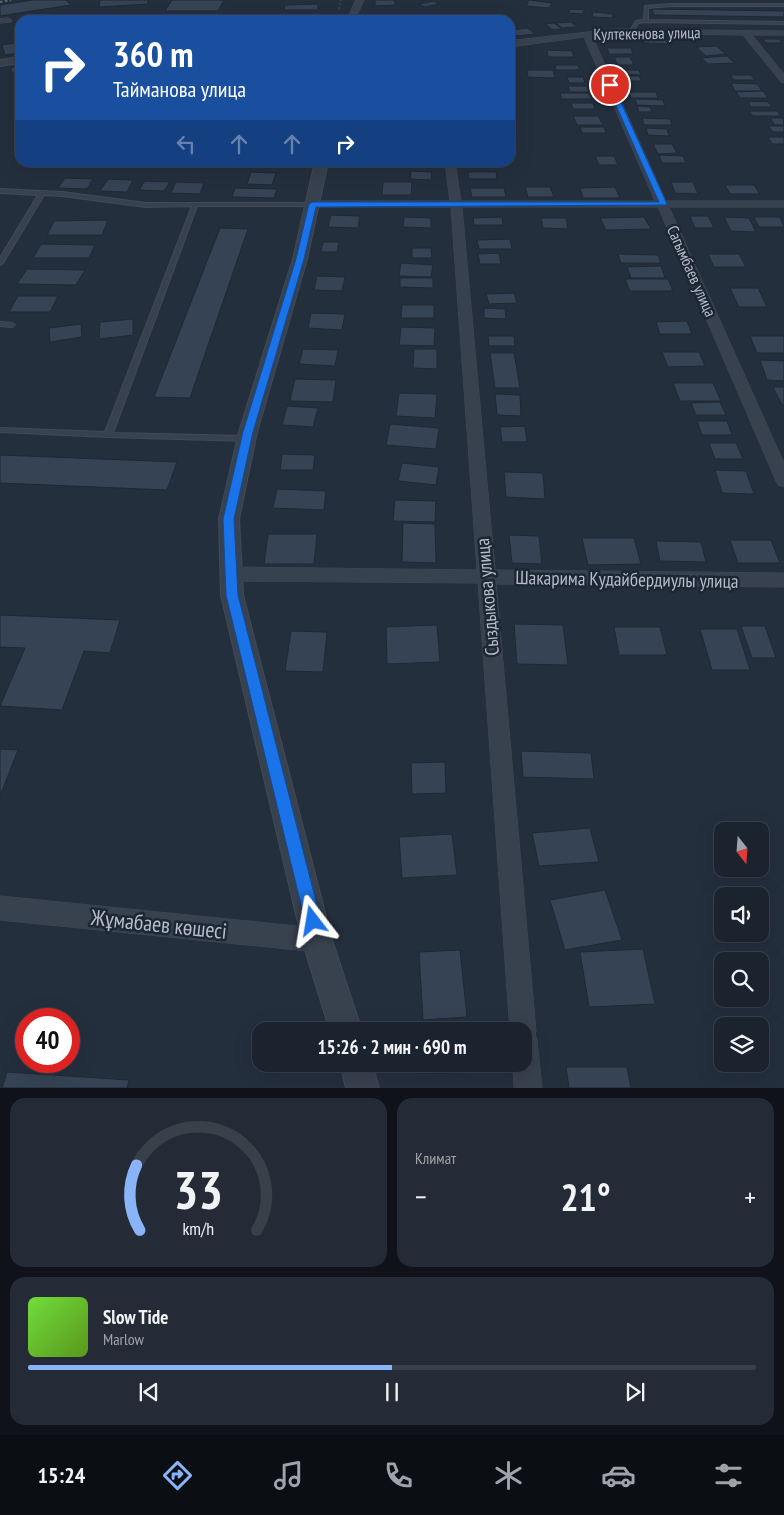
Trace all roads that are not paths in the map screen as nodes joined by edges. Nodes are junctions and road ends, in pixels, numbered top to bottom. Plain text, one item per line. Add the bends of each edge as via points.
1 (360, 0) edge
2 (784, 5) edge
3 (352, 15) edge
4 (646, 21) junction
5 (784, 23) edge
6 (632, 32) junction
7 (746, 33) junction
8 (784, 33) edge
9 (587, 34) junction
10 (515, 43) edge
11 (15, 61) edge
12 (0, 63) edge
13 (784, 80) edge
14 (321, 167) edge
15 (451, 167) edge
16 (0, 191) edge
17 (42, 193) junction
18 (313, 204) junction
19 (456, 204) junction
20 (663, 204) junction
21 (784, 204) edge
22 (195, 205) junction
23 (0, 263) edge
24 (0, 324) edge
25 (12, 325) dead end
26 (0, 430) edge
27 (108, 435) junction
28 (246, 439) junction
29 (784, 481) edge
30 (231, 574) junction
31 (486, 577) junction
32 (784, 580) edge
33 (0, 908) edge
34 (317, 940) junction
35 (343, 1022) edge
36 (522, 1022) edge
37 (358, 1072) edge
38 (527, 1072) edge
39 (363, 1088) edge
40 (528, 1088) edge

1 - 3 street
2 - 4 lane via 646,7
4 - 5 lane
4 - 6 lane via 638,22
6 - 7 street, Култекенова улица
6 - 9 street, Култекенова улица
7 - 8 street, Култекенова улица
7 - 13 street
9 - 10 street, Култекенова улица
9 - 20 street, Сагымбаев улица
11 - 12 street
14 - 18 street
15 - 19 street, Сыздыкова улица
16 - 17 lane
17 - 22 lane via 146,205
17 - 23 lane
18 - 19 street
18 - 22 lane
18 - 28 street via 300,259
19 - 20 street
19 - 31 street, Сыздыкова улица
20 - 21 street
20 - 29 street, Сагымбаев улица
22 - 27 lane
24 - 25 lane
26 - 27 lane
27 - 28 lane
28 - 30 street via 229,519
30 - 31 street, Шакарима Кудайбердиулы улица
30 - 34 street via 232,595
31 - 32 street, Шакарима Кудайбердиулы улица
31 - 36 street, Сыздыкова улица
33 - 34 street, Жұмабаев көшесі
34 - 35 street
37 - 39 street
38 - 40 street

